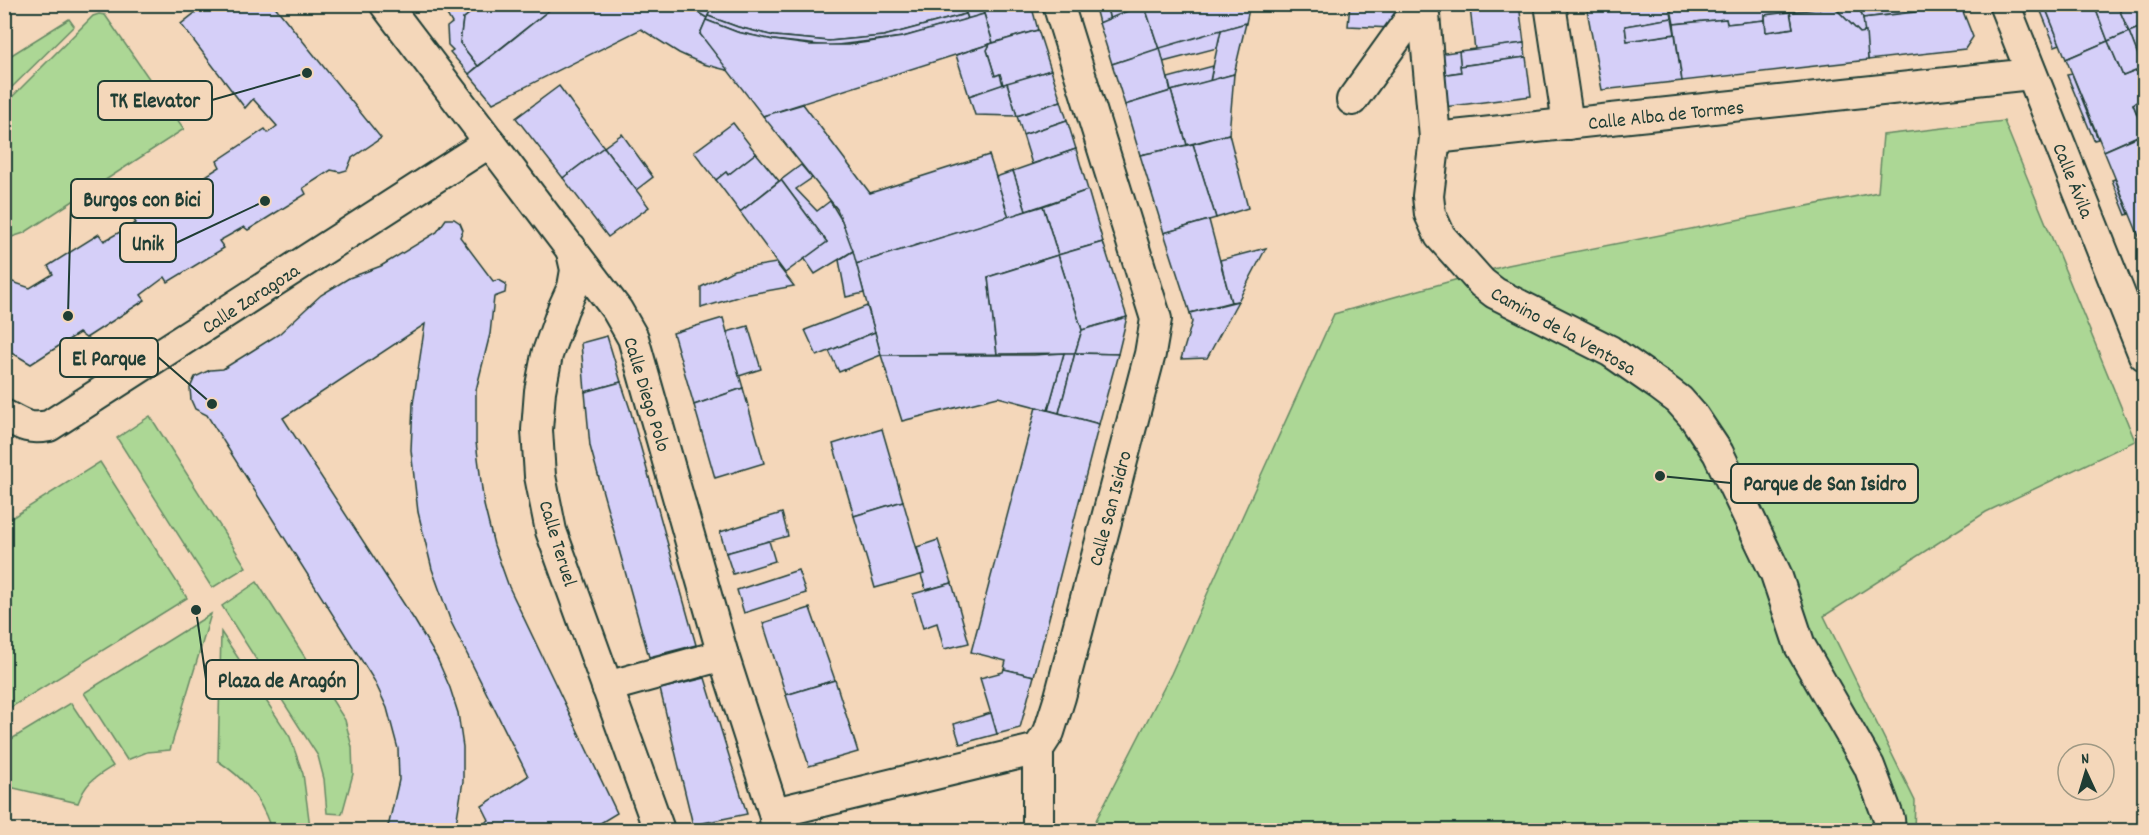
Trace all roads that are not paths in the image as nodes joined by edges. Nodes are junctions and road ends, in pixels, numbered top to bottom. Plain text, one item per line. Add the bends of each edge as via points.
1 (385, 4) edge
2 (1058, 4) edge
3 (1422, 4) edge
4 (1550, 4) edge
5 (2004, 4) edge
6 (2031, 74) junction
7 (1352, 100) dead end
8 (1568, 124) junction
9 (1435, 138) junction
10 (490, 142) junction
11 (570, 248) junction
12 (2145, 355) edge
13 (4, 415) edge
14 (723, 656) junction
15 (607, 687) junction
16 (1038, 749) junction
17 (776, 822) edge
18 (659, 831) edge
19 (1038, 831) edge
20 (1890, 831) edge

1 - 10 street, Calle Diego Polo
2 - 16 street, Calle San Isidro via 1156,319 1060,697 1049,732
3 - 7 street
3 - 9 street
4 - 8 street
5 - 6 street, Calle Ávila
6 - 8 street, Calle Alba de Tormes
6 - 12 street, Calle Ávila
8 - 9 street, Calle Alba de Tormes
9 - 20 street, Camino de la Ventosa via 1428,190 1430,213 1440,236 1482,283 1610,351 1659,385 1694,417 1718,453 1776,574 1800,646 1869,766
10 - 11 street, Calle Diego Polo
10 - 13 street, Calle Zaragoza via 56,423 35,429
11 - 14 street, Calle Diego Polo via 633,338
11 - 15 street, Calle Teruel via 576,270 573,287 547,355 540,391 540,476 551,531
14 - 15 street
14 - 17 street, Calle Diego Polo
15 - 18 street, Calle Teruel
16 - 17 street
16 - 19 street

